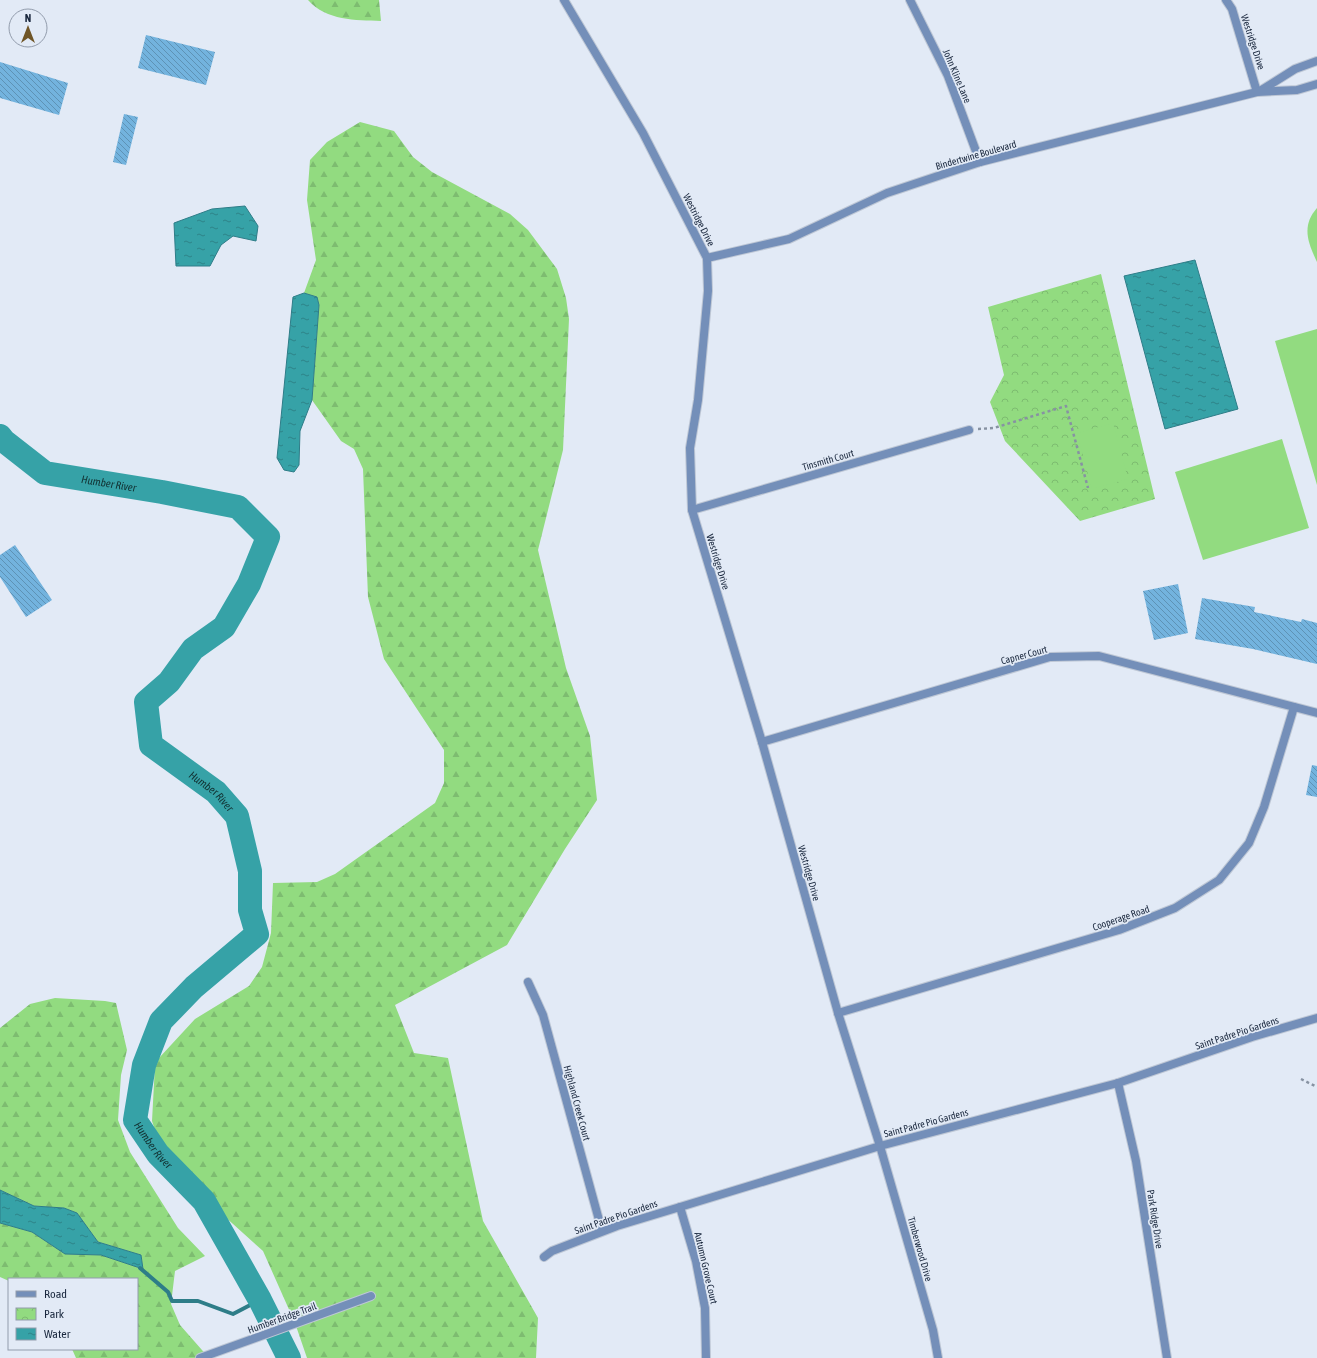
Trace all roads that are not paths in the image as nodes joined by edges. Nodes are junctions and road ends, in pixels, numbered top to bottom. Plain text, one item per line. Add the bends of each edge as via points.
1 (564, 0) edge
2 (910, 0) edge
3 (1226, 0) edge
4 (1317, 61) edge
5 (1317, 84) edge
6 (1257, 92) junction
7 (980, 162) junction
8 (707, 258) junction
9 (969, 430) road end
10 (692, 510) junction
11 (1294, 707) junction
12 (1317, 713) edge
13 (762, 742) junction
14 (528, 982) dead end
15 (838, 1013) junction
16 (1317, 1018) edge
17 (1118, 1083) junction
18 (880, 1146) junction
19 (680, 1207) junction
20 (602, 1232) junction
21 (544, 1257) dead end
22 (372, 1296) dead end
23 (200, 1358) edge
24 (706, 1358) edge
25 (938, 1358) edge
26 (1168, 1358) edge

1 - 8 street, Westridge Drive via 643,133
2 - 7 street, John Kline Lane via 948,76
3 - 6 street, Westridge Drive via 1232,9
4 - 6 street, Bindertwine Boulevard via 1295,69
5 - 6 street, Bindertwine Boulevard via 1297,90
6 - 7 street, Bindertwine Boulevard
7 - 8 street, Bindertwine Boulevard via 887,193 789,238
8 - 10 street, Westridge Drive via 708,291 698,400 690,448
9 - 10 street, Tinsmith Court
10 - 13 street, Westridge Drive
11 - 12 street, Capner Court
11 - 13 street, Capner Court via 1099,656 1050,657
11 - 15 street, Cooperage Road via 1264,807 1249,843 1219,880 1175,908 1120,930
13 - 15 street, Westridge Drive
14 - 20 street, Highland Creek Court via 543,1015
15 - 18 street, Westridge Drive
16 - 17 street, Saint Padre Pio Gardens via 1252,1037
17 - 18 street, Saint Padre Pio Gardens
17 - 26 street, Park Ridge Drive via 1136,1161
18 - 19 street, Saint Padre Pio Gardens
18 - 25 street, Timberwood Drive via 933,1330
19 - 20 street, Saint Padre Pio Gardens
19 - 24 street, Autumn Grove Court via 696,1261 705,1308
20 - 21 street, Saint Padre Pio Gardens via 552,1251
22 - 23 street, Humber Bridge Trail

